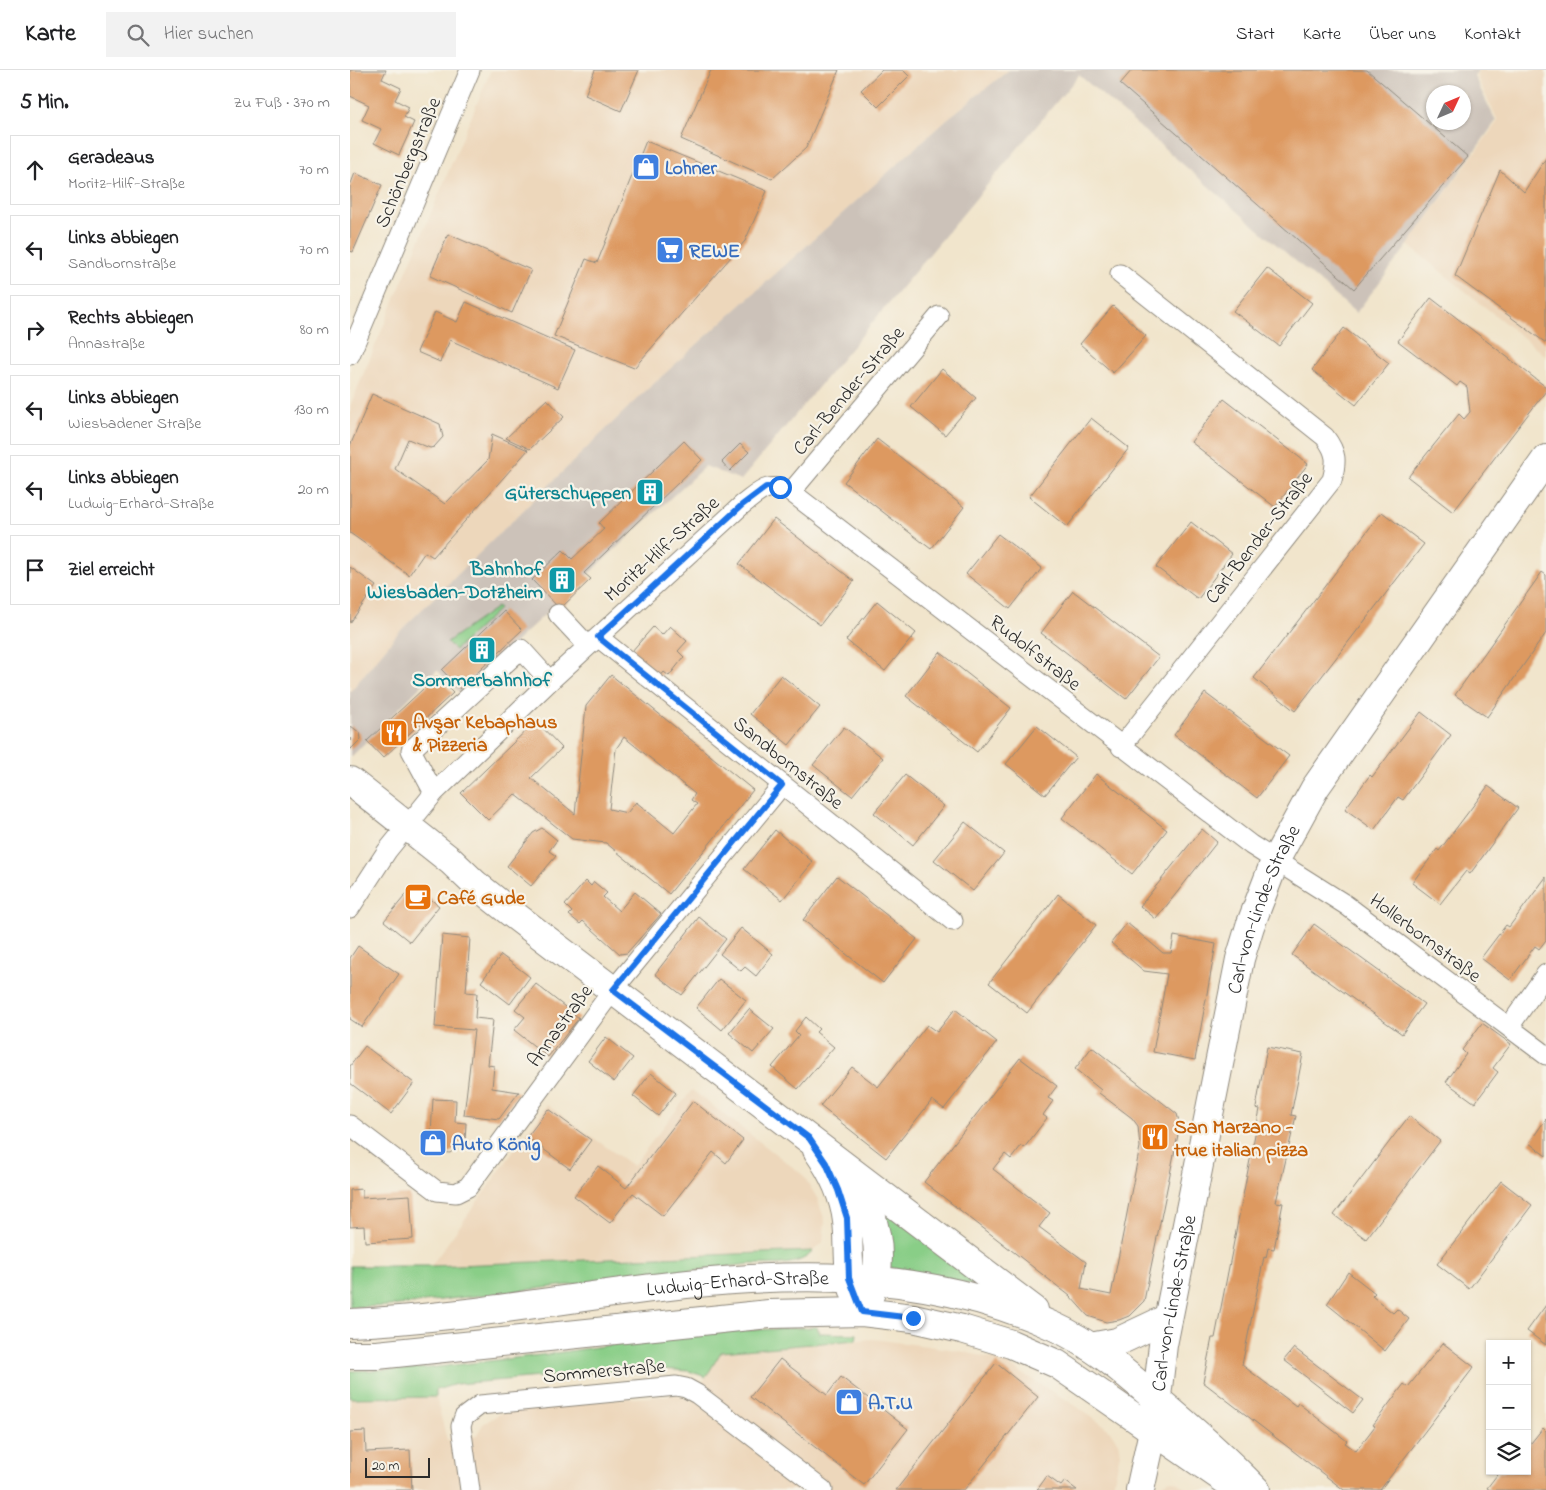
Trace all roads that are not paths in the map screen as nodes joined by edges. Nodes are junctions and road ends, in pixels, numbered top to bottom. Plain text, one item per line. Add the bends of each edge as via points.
1 (470, 70) edge
2 (1120, 274) dead end
3 (939, 316) dead end
4 (350, 355) edge
5 (1546, 459) edge
6 (766, 487) joint
7 (791, 492) junction
8 (558, 614) dead end
9 (593, 641) junction
10 (550, 681) junction
11 (1121, 747) junction
12 (350, 781) edge
13 (782, 785) junction
14 (434, 793) junction
15 (350, 801) edge
16 (403, 831) junction
17 (1275, 861) junction
18 (350, 908) edge
19 (953, 921) dead end
20 (1546, 974) edge
21 (613, 990) junction
22 (1509, 1027) junction
23 (1546, 1055) edge
24 (350, 1126) edge
25 (809, 1138) junction
26 (850, 1169) junction
27 (849, 1278) junction
28 (877, 1280) junction
29 (862, 1312) junction
30 (1168, 1318) junction
31 (350, 1323) edge
32 (1056, 1328) junction
33 (1090, 1347) junction
34 (350, 1356) edge
35 (1157, 1399) junction
36 (1153, 1431) junction
37 (470, 1490) edge
38 (823, 1490) edge
39 (1140, 1490) edge
40 (1241, 1490) edge
41 (1256, 1490) edge

1 - 4 street, Schönbergstraße
2 - 11 street, Carl-Bender-Straße via 1325,437 1334,448 1337,461 1332,480
3 - 7 street, Carl-Bender-Straße
5 - 17 street, Carl-von-Linde-Straße via 1334,759 1310,795
6 - 7 street, Rudolfstraße via 780,487
6 - 9 street, Moritz-Hilf-Straße via 742,505
7 - 11 street, Rudolfstraße
8 - 9 street
9 - 10 street, Moritz-Hilf-Straße
9 - 13 street, Sandbornstraße
10 - 14 street, Moritz-Hilf-Straße
10 - 14 street via 521,648 412,750
11 - 17 street, Rudolfstraße
12 - 16 street
13 - 19 street, Sandbornstraße
13 - 21 street, Annastraße
14 - 16 street, Moritz-Hilf-Straße
15 - 16 street
16 - 18 street, Moritz-Hilf-Straße
16 - 21 street via 447,871 475,884
17 - 22 street, Hollerbornstraße via 1346,905
17 - 30 street, Carl-von-Linde-Straße via 1240,959
20 - 22 street
21 - 24 street, Annastraße via 468,1187 456,1193 438,1192
21 - 25 street
22 - 23 street, Hollerbornstraße
25 - 26 street
25 - 27 street via 826,1163 847,1218
26 - 28 street via 875,1222
26 - 32 street
27 - 28 street, Ludwig-Erhard-Straße
27 - 29 street
27 - 31 street, Ludwig-Erhard-Straße via 766,1276 551,1303
28 - 29 street
28 - 32 street, Ludwig-Erhard-Straße via 924,1286 996,1304
29 - 34 street, Ludwig-Erhard-Straße via 769,1314
29 - 36 street, Ludwig-Erhard-Straße via 913,1318 1011,1344 1057,1364 1106,1395
30 - 33 street via 1125,1339
30 - 35 street, Carl-von-Linde-Straße
32 - 33 street, Ludwig-Erhard-Straße
33 - 35 street, Ludwig-Erhard-Straße
35 - 36 street, Carl-von-Linde-Straße
35 - 41 street, Ludwig-Erhard-Straße via 1199,1434
36 - 39 street, Carl-von-Linde-Straße
36 - 40 street, Ludwig-Erhard-Straße
37 - 38 street, Sommerstraße via 461,1426 464,1417 480,1405 676,1386 697,1394

